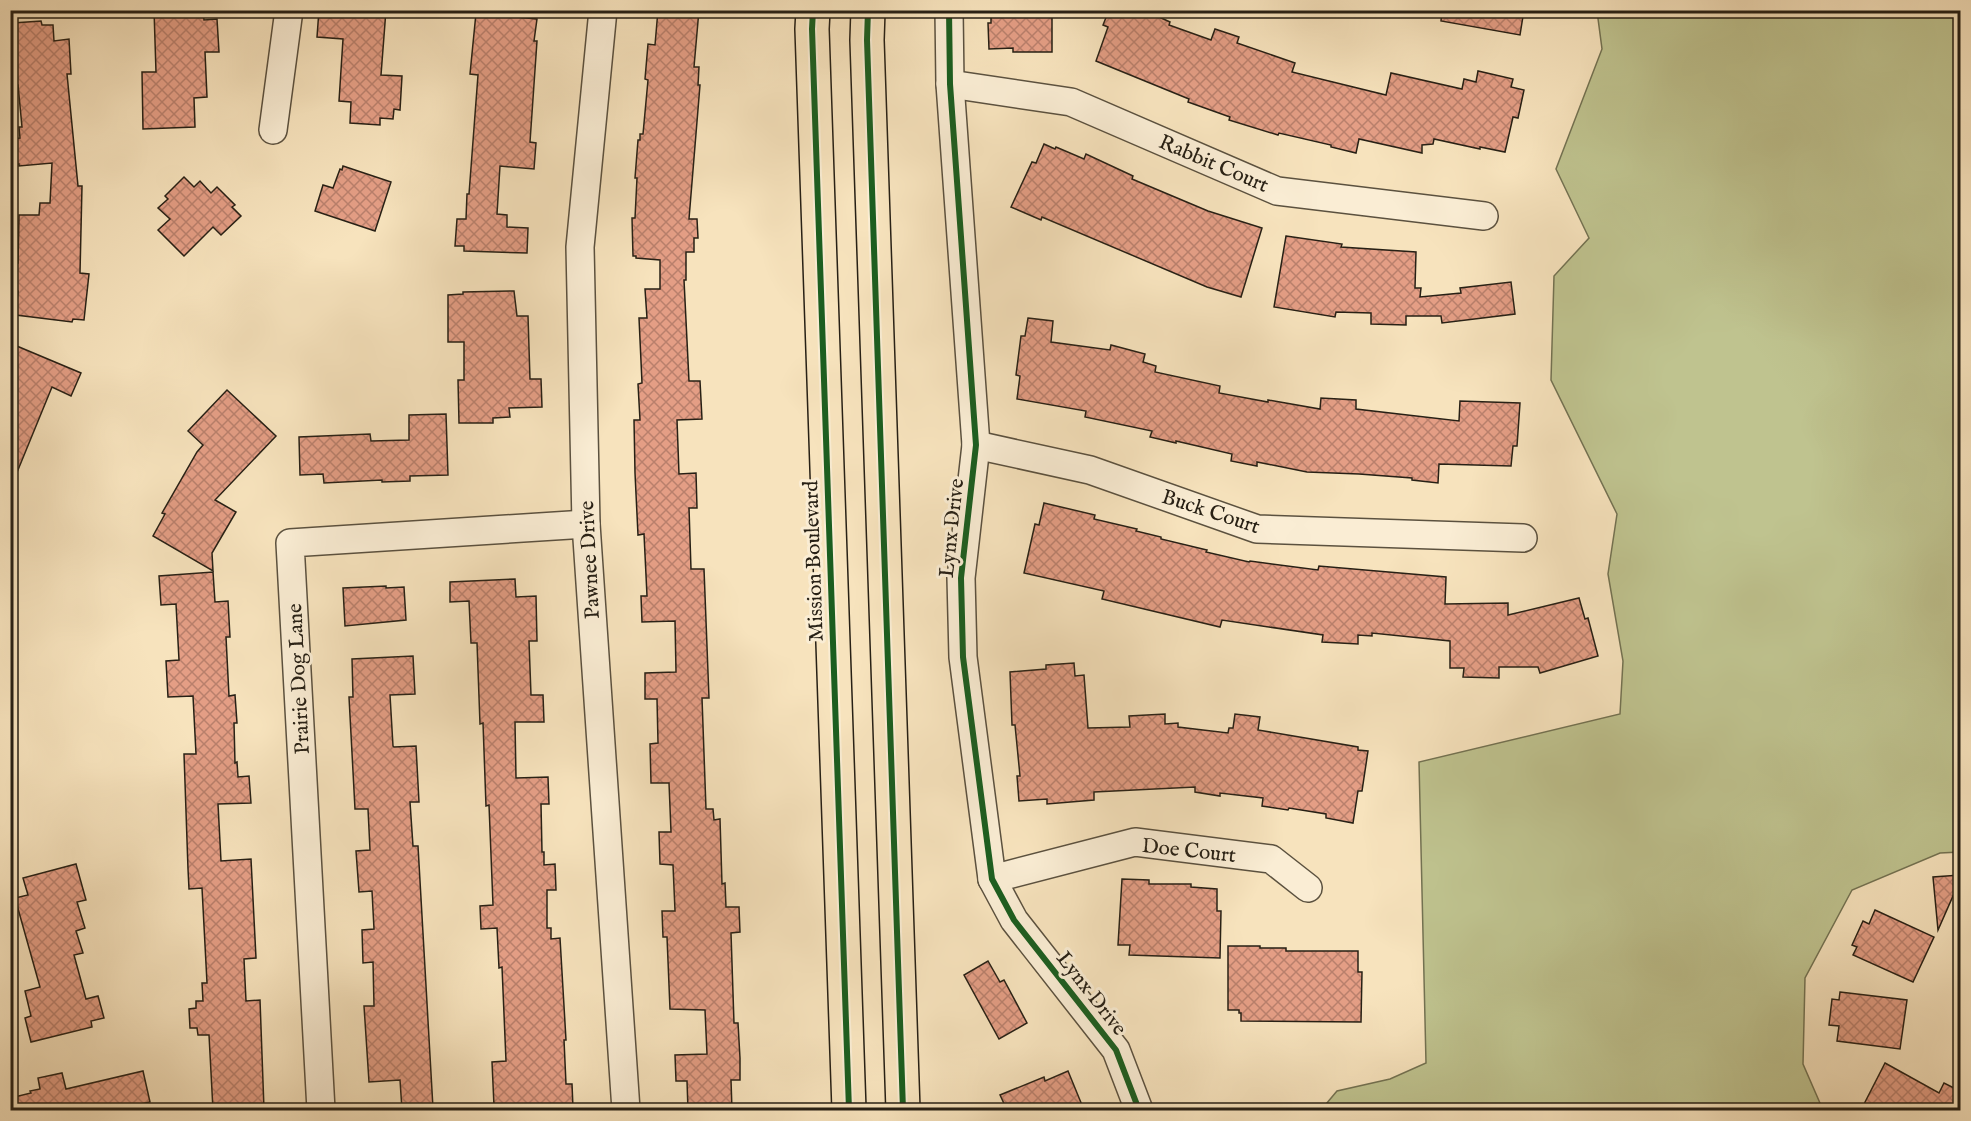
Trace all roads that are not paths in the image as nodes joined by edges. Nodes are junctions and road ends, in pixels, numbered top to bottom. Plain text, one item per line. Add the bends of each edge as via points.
1 (289, 10) edge
2 (603, 10) edge
3 (813, 10) edge
4 (868, 10) edge
5 (949, 10) edge
6 (950, 84) junction
7 (273, 130) dead end
8 (1484, 216) dead end
9 (976, 445) junction
10 (586, 524) junction
11 (1524, 538) dead end
12 (992, 879) junction
13 (1308, 888) dead end
14 (321, 1110) edge
15 (626, 1110) edge
16 (849, 1110) edge
17 (903, 1110) edge
18 (1139, 1110) edge

1 - 7 street
2 - 10 street, Pawnee Drive via 580,247
3 - 16 main road, Mission Boulevard
4 - 17 main road
5 - 6 street, Lynx Drive
6 - 8 street, Rabbit Court via 1071,102 1277,191
6 - 9 street, Lynx Drive
9 - 11 street, Buck Court via 1090,470 1257,529
9 - 12 street, Lynx Drive via 961,578 963,657
10 - 14 street, Prairie Dog Lane via 290,543
10 - 15 street, Pawnee Drive
12 - 13 street, Doe Court via 1136,842 1271,859
12 - 18 street, Lynx Drive via 1014,920 1116,1050

